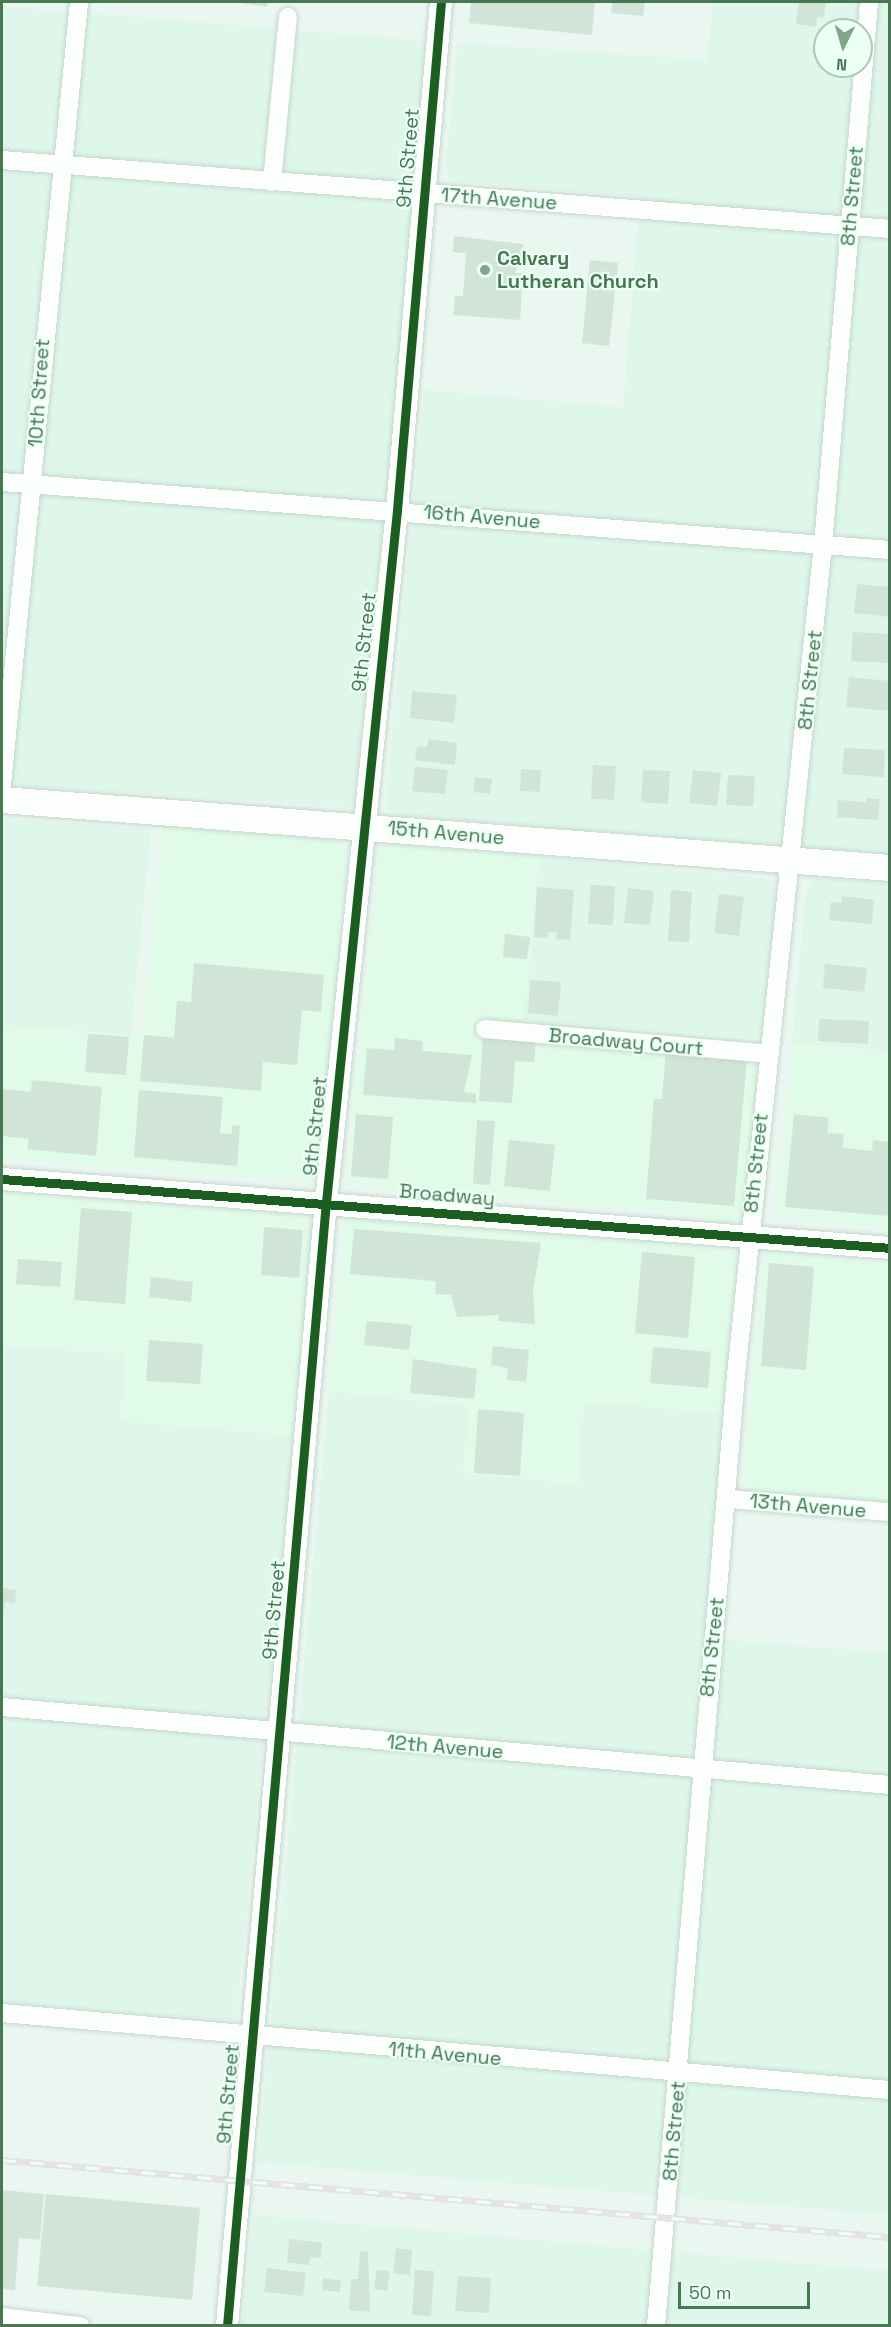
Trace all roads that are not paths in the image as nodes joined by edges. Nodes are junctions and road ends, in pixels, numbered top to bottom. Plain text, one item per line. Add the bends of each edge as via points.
1 (79, 2) edge
2 (441, 2) edge
3 (869, 2) edge
4 (288, 17) dead end
5 (2, 160) edge
6 (62, 165) junction
7 (272, 182) junction
8 (423, 193) junction
9 (849, 225) junction
10 (890, 229) edge
11 (2, 482) edge
12 (33, 484) junction
13 (397, 510) junction
14 (823, 545) junction
15 (890, 550) edge
16 (2, 785) edge
17 (2, 800) edge
18 (362, 826) junction
19 (792, 862) junction
20 (890, 868) edge
21 (485, 1029) dead end
22 (768, 1054) junction
23 (2, 1179) edge
24 (326, 1202) junction
25 (749, 1238) junction
26 (890, 1248) edge
27 (727, 1499) junction
28 (890, 1512) edge
29 (2, 1707) edge
30 (282, 1732) junction
31 (700, 1771) junction
32 (890, 1785) edge
33 (2, 2013) edge
34 (251, 2038) junction
35 (679, 2073) junction
36 (890, 2090) edge
37 (2, 2317) edge
38 (80, 2325) edge
39 (227, 2325) edge
40 (656, 2325) edge

1 - 6 street, 10th Street
2 - 8 street, 9th Street
3 - 9 street, 8th Street
4 - 7 street
5 - 6 street, 17th Avenue
6 - 7 street, 17th Avenue
6 - 12 street, 10th Street via 44,322
7 - 8 street, 17th Avenue
8 - 9 street, 17th Avenue
8 - 13 street, 9th Street
9 - 10 street, 17th Avenue
9 - 14 street, 8th Street
11 - 12 street, 16th Avenue
12 - 13 street, 16th Avenue
12 - 16 street, 10th Street
13 - 14 street, 16th Avenue
13 - 18 street, 9th Street
14 - 15 street, 16th Avenue
14 - 19 street, 8th Street
17 - 18 main road, 15th Avenue
18 - 19 main road, 15th Avenue
18 - 24 street, 9th Street
19 - 20 main road, 15th Avenue
19 - 22 street, 8th Street
21 - 22 street, Broadway Court
22 - 25 street, 8th Street
23 - 24 street, Broadway
24 - 25 street, Broadway
24 - 30 street, 9th Street
25 - 26 street, Broadway
25 - 27 street, 8th Street
27 - 28 street, 13th Avenue
27 - 31 street, 8th Street
29 - 30 street, 12th Avenue
30 - 31 street, 12th Avenue
30 - 34 street, 9th Street
31 - 32 street, 12th Avenue
31 - 35 street, 8th Street
33 - 34 street, 11th Avenue
34 - 35 street, 11th Avenue
34 - 39 street, 9th Street
35 - 36 street, 11th Avenue
35 - 40 street, 8th Street
37 - 38 street

